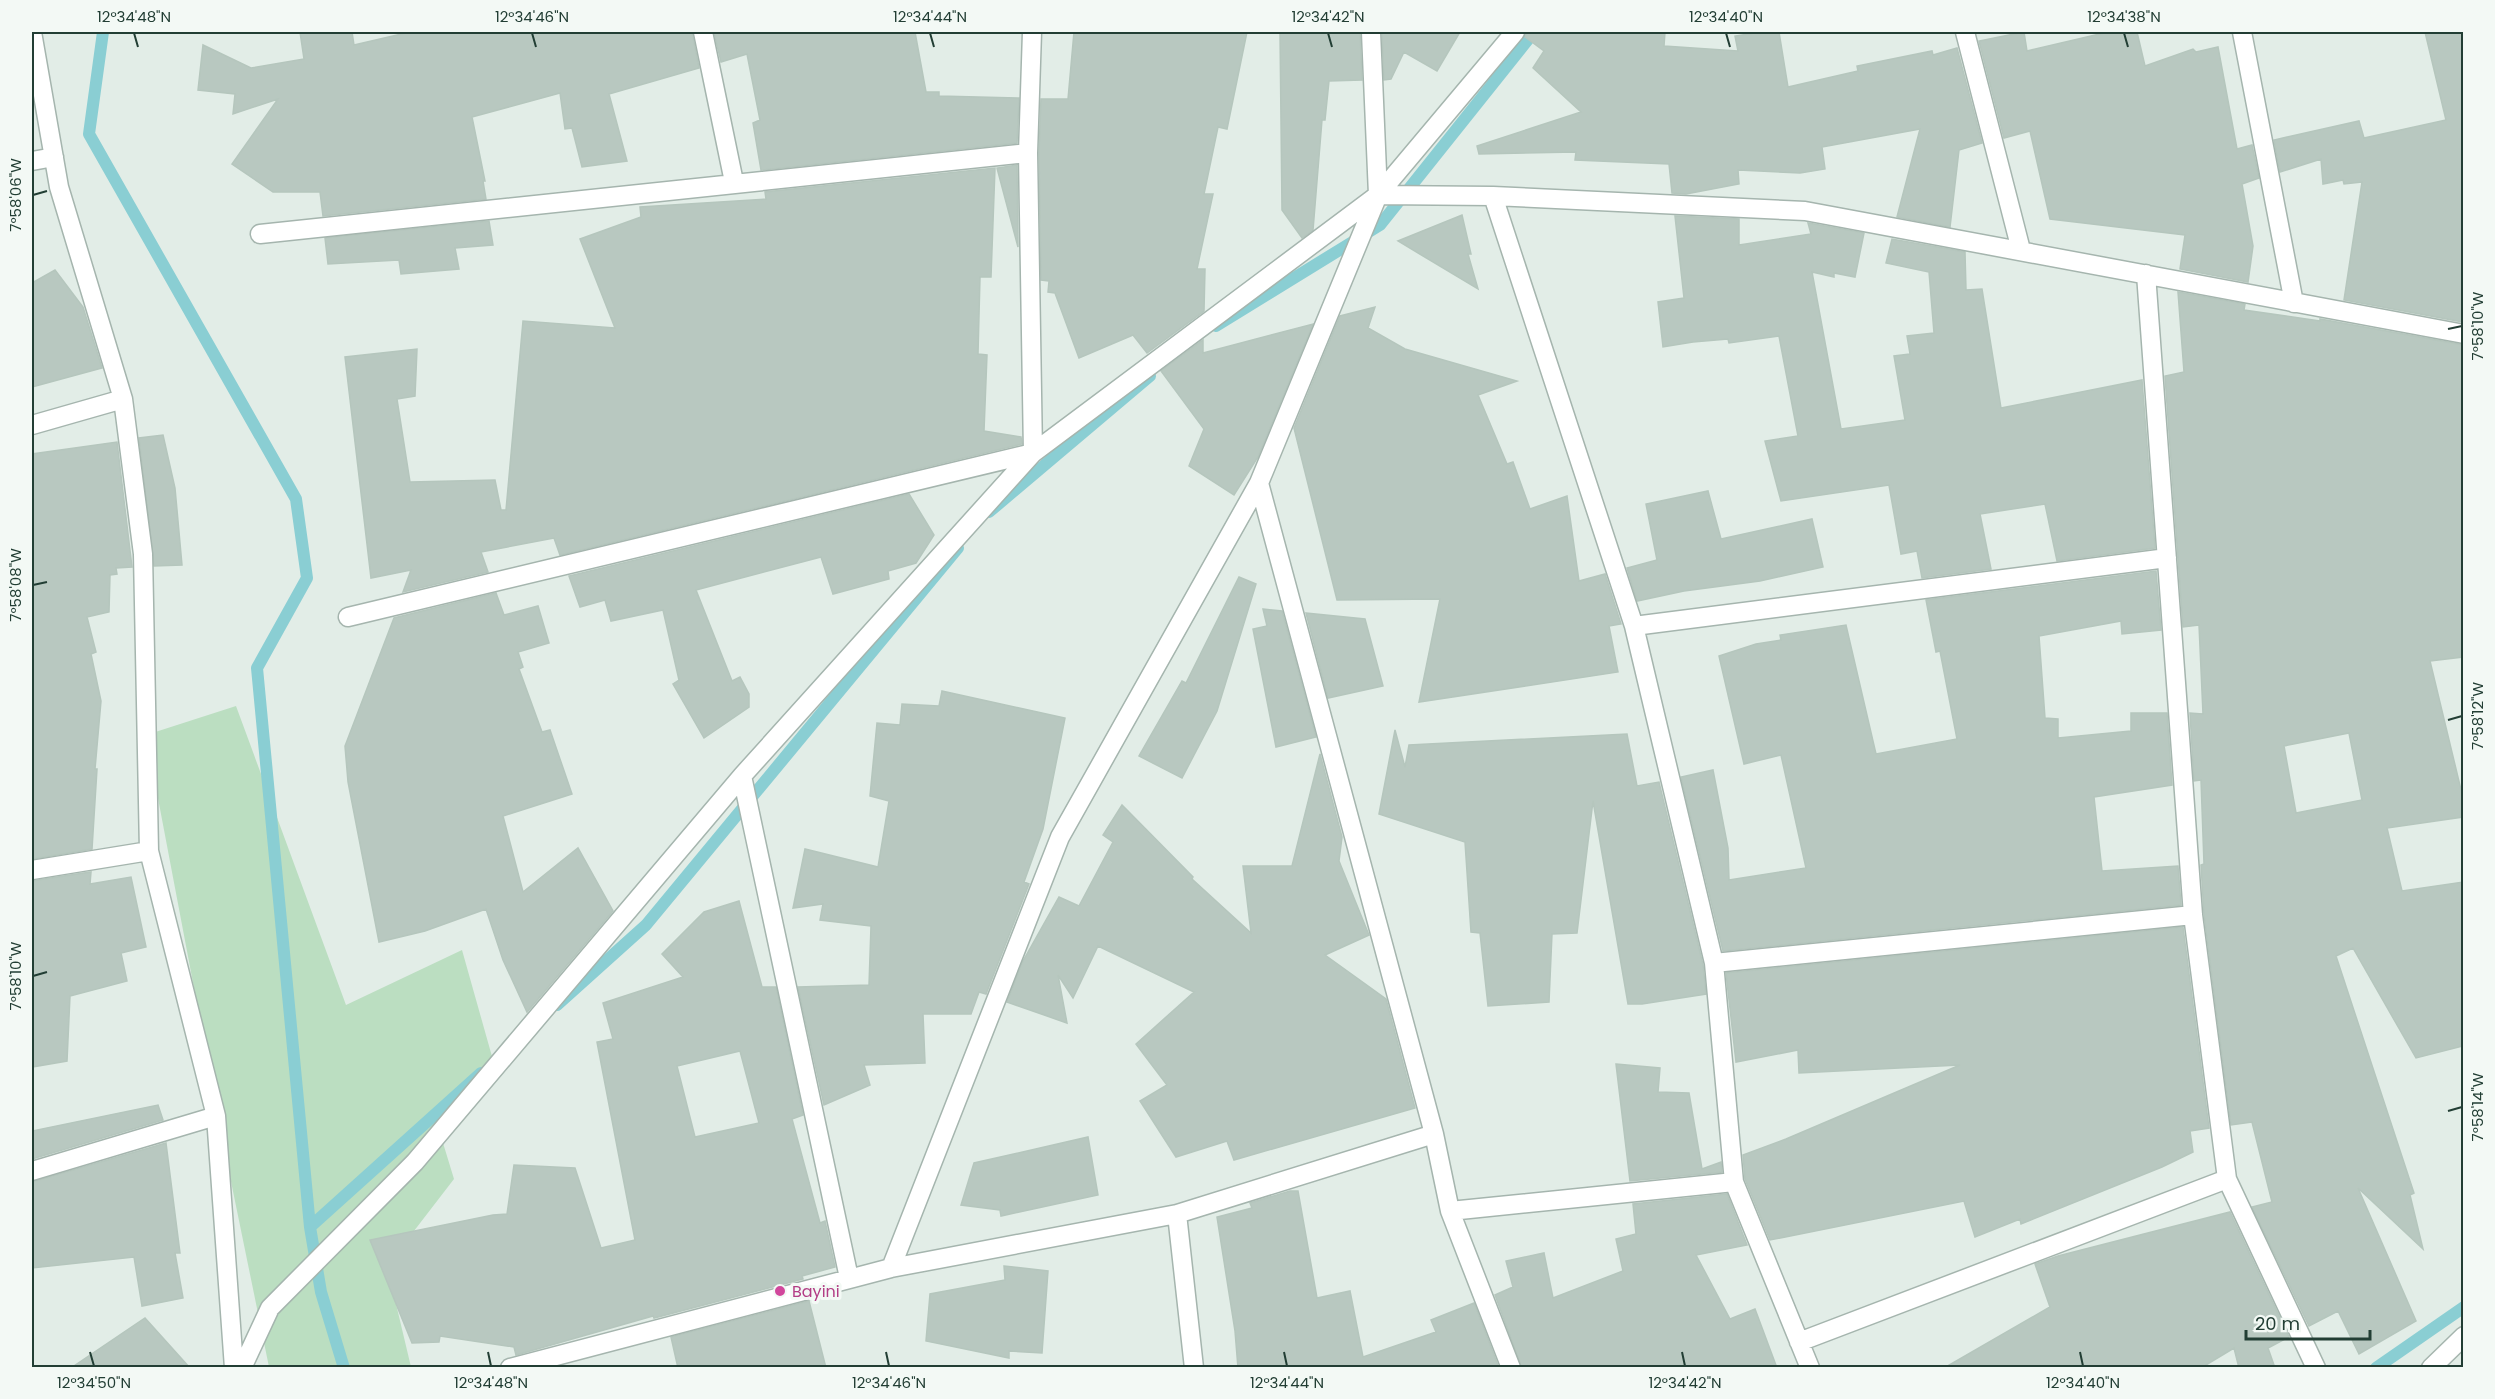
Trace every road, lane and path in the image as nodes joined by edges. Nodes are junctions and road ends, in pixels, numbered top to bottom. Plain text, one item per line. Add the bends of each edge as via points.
1 (32, 32) edge
2 (703, 32) edge
3 (1032, 32) edge
4 (1371, 32) edge
5 (1515, 32) edge
6 (1965, 32) edge
7 (2242, 32) edge
8 (1028, 153) junction
9 (54, 157) junction
10 (32, 161) edge
11 (734, 182) junction
12 (1378, 195) junction
13 (1493, 196) junction
14 (260, 234) dead end
15 (2021, 250) junction
16 (2146, 274) junction
17 (2294, 303) junction
18 (2463, 334) edge
19 (123, 399) junction
20 (32, 425) edge
21 (1033, 453) junction
22 (1259, 483) junction
23 (2167, 558) junction
24 (348, 616) dead end
25 (1634, 626) junction
26 (742, 776) junction
27 (149, 851) junction
28 (32, 870) edge
29 (2193, 915) junction
30 (1714, 963) junction
31 (216, 1116) junction
32 (1434, 1134) junction
33 (32, 1171) edge
34 (2227, 1179) junction
35 (1734, 1182) junction
36 (1450, 1211) junction
37 (1177, 1214) junction
38 (891, 1268) junction
39 (849, 1278) junction
40 (2463, 1336) edge
41 (1799, 1342) junction
42 (234, 1368) edge
43 (242, 1368) edge
44 (510, 1368) edge
45 (1194, 1368) edge
46 (1511, 1368) edge
47 (1810, 1368) edge
48 (2316, 1368) edge
49 (2431, 1368) edge

1 - 9 street
2 - 11 street
3 - 8 street
4 - 12 street
5 - 12 street
6 - 15 street
7 - 17 street
8 - 11 street
8 - 21 street
9 - 10 street
9 - 19 street via 59,187
11 - 14 street
12 - 13 street
12 - 21 street
12 - 22 street
13 - 15 street via 1805,211
13 - 25 street
15 - 16 street
16 - 17 street
16 - 23 street
17 - 18 street
19 - 20 street
19 - 27 street via 143,554
21 - 24 street
21 - 26 street
22 - 32 street
22 - 38 street via 1060,837
23 - 25 street
23 - 29 street
25 - 30 street
26 - 39 street
26 - 43 street via 415,1162 270,1308
27 - 28 street
27 - 31 street
29 - 30 street
29 - 34 street
30 - 35 street
31 - 33 street
31 - 42 street
32 - 36 street
32 - 37 street
34 - 41 street
34 - 48 street
35 - 36 street
35 - 41 street
36 - 46 street
37 - 38 street
37 - 45 street
38 - 39 street
39 - 44 street
40 - 49 street
41 - 47 street

